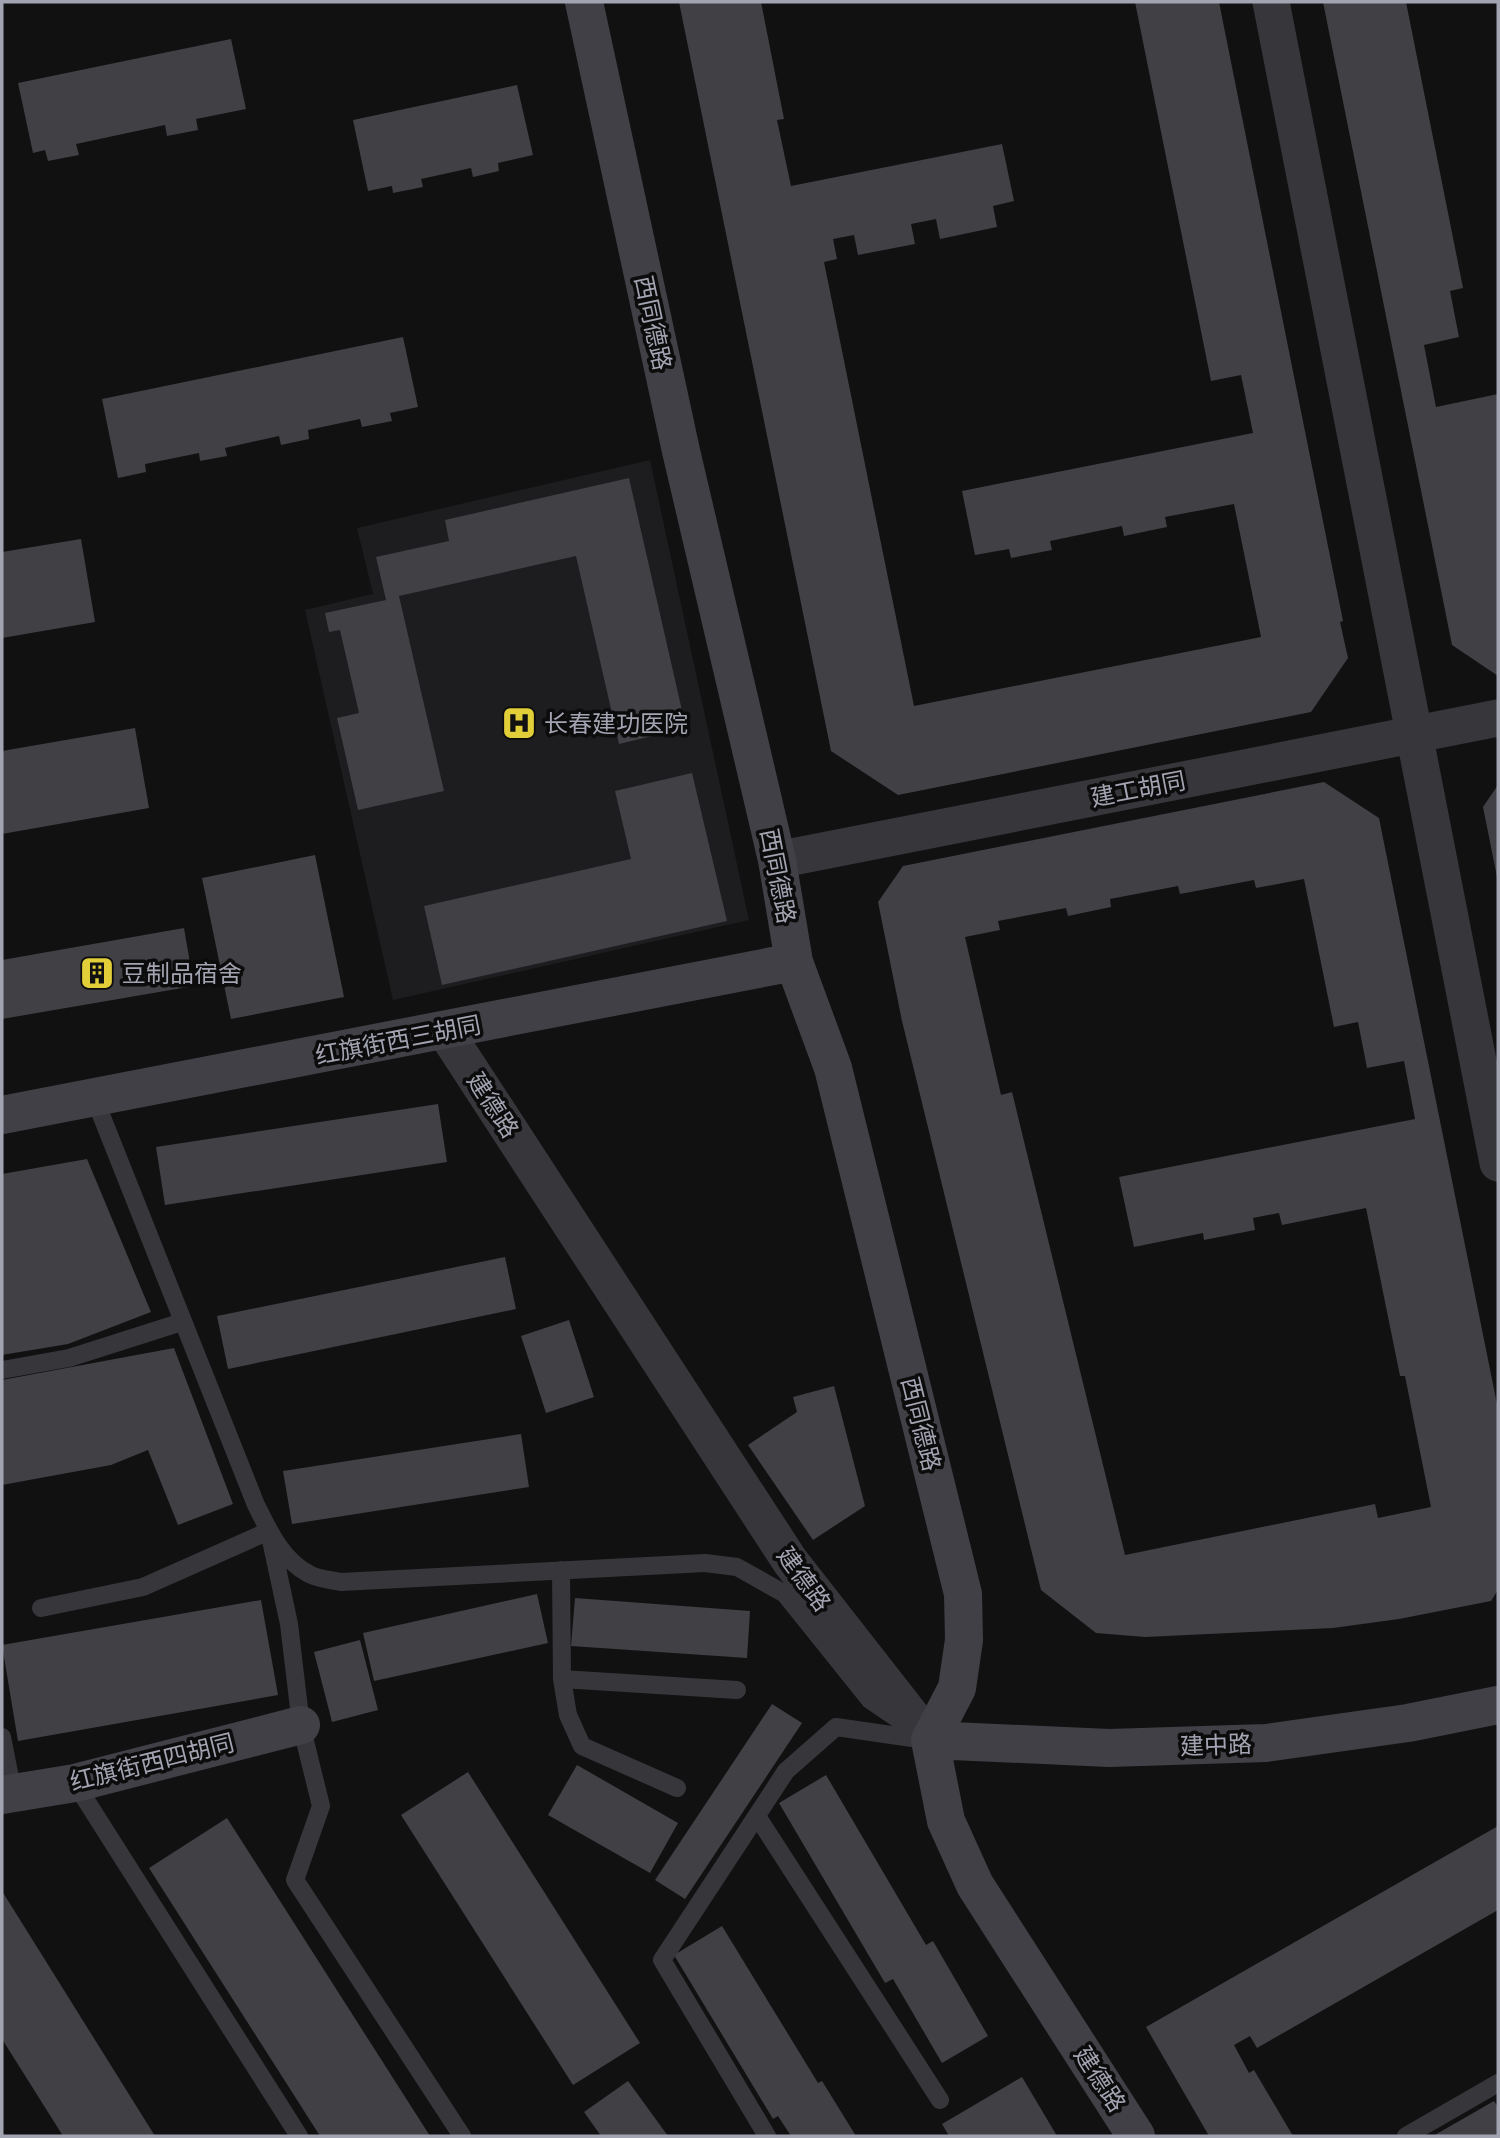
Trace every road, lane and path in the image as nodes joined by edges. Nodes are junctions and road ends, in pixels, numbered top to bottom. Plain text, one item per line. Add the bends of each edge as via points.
1 (584, 2) edge
2 (1271, 2) edge
3 (1498, 718) edge
4 (1415, 734) junction
5 (777, 860) junction
6 (794, 962) junction
7 (445, 1031) junction
8 (94, 1097) junction
9 (2, 1115) edge
10 (1498, 1163) edge
11 (183, 1322) junction
12 (2, 1370) edge
13 (269, 1531) junction
14 (561, 1570) junction
15 (41, 1608) dead end
16 (562, 1679) junction
17 (737, 1690) dead end
18 (1498, 1705) edge
19 (301, 1725) junction
20 (2, 1737) edge
21 (930, 1740) junction
22 (75, 1783) junction
23 (677, 1788) dead end
24 (7, 1794) edge
25 (757, 1816) junction
26 (1498, 2083) edge
27 (940, 2100) dead end
28 (299, 2136) edge
29 (462, 2136) edge
30 (767, 2136) edge
31 (1136, 2136) edge
32 (1406, 2136) edge

1 - 5 street, 西同德路 via 684,464
2 - 4 street
3 - 4 street, 建工胡同
4 - 5 street, 建工胡同
4 - 10 street
5 - 6 street, 西同德路
6 - 7 street, 红旗街西三胡同
6 - 21 street, 西同德路 via 833,1068 963,1594 964,1640 957,1688
7 - 8 street, 红旗街西三胡同
7 - 21 street, 建德路 via 790,1561
8 - 9 street, 红旗街西三胡同
8 - 11 lane
11 - 12 lane via 69,1358
11 - 13 lane
13 - 14 lane via 288,1559 310,1575 341,1583
13 - 15 lane via 144,1587
13 - 19 lane via 289,1624
14 - 16 lane
14 - 21 lane via 705,1563 737,1567 785,1594 870,1700
16 - 17 lane
16 - 23 lane via 568,1715 582,1746
18 - 21 street, 建中路 via 1266,1743 1109,1748
19 - 22 street, 红旗街西四胡同
19 - 29 lane via 321,1806 295,1880
20 - 24 lane
21 - 25 lane via 836,1727 786,1771
21 - 31 street, 建德路 via 946,1821 975,1885
22 - 24 street, 红旗街西四胡同
22 - 28 lane
25 - 27 lane
25 - 30 lane via 662,1960
26 - 32 lane

